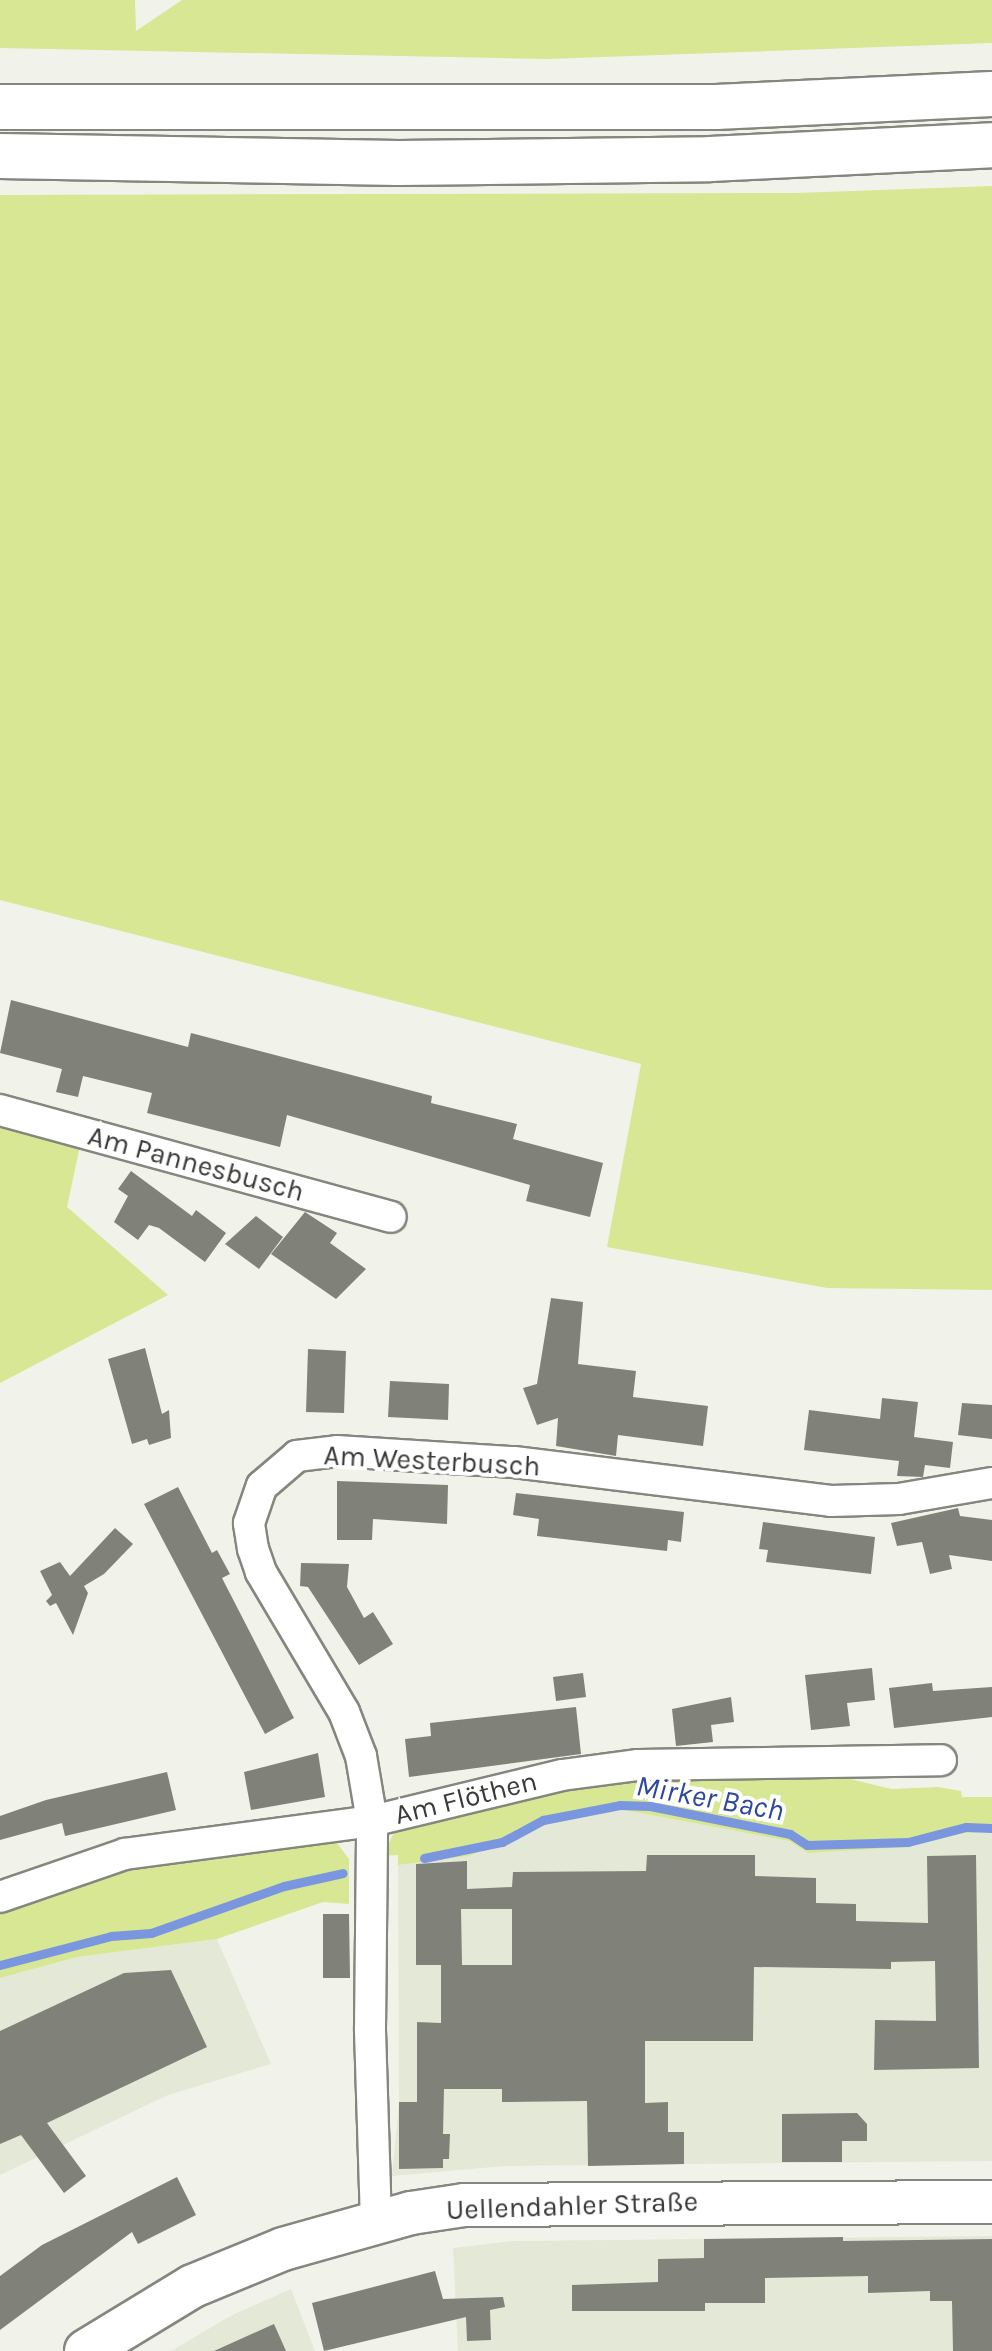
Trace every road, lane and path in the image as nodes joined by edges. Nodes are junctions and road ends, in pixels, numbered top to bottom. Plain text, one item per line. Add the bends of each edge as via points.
1 (992, 94) edge
2 (0, 107) edge
3 (992, 145) edge
4 (0, 156) edge
5 (0, 1110) edge
6 (391, 1217) dead end
7 (992, 1483) edge
8 (941, 1760) dead end
9 (372, 1821) junction
10 (0, 1897) edge
11 (992, 2202) edge
12 (376, 2222) junction
13 (86, 2351) edge

1 - 2 highway via 716,107
3 - 4 highway via 710,159 445,162
5 - 6 street, Am Pannesbusch
7 - 9 street, Am Westerbusch via 899,1499 831,1501 514,1462 337,1451 297,1456 262,1486 249,1523 253,1549 261,1572 344,1712 361,1756
8 - 9 street, Am Flöthen via 638,1765 562,1775
9 - 10 street, Am Flöthen via 125,1854
9 - 12 street, Am Westerbusch via 370,2028
11 - 12 main road, Uellendahler Straße via 464,2205
12 - 13 main road, Uellendahler Straße via 283,2249 193,2286

